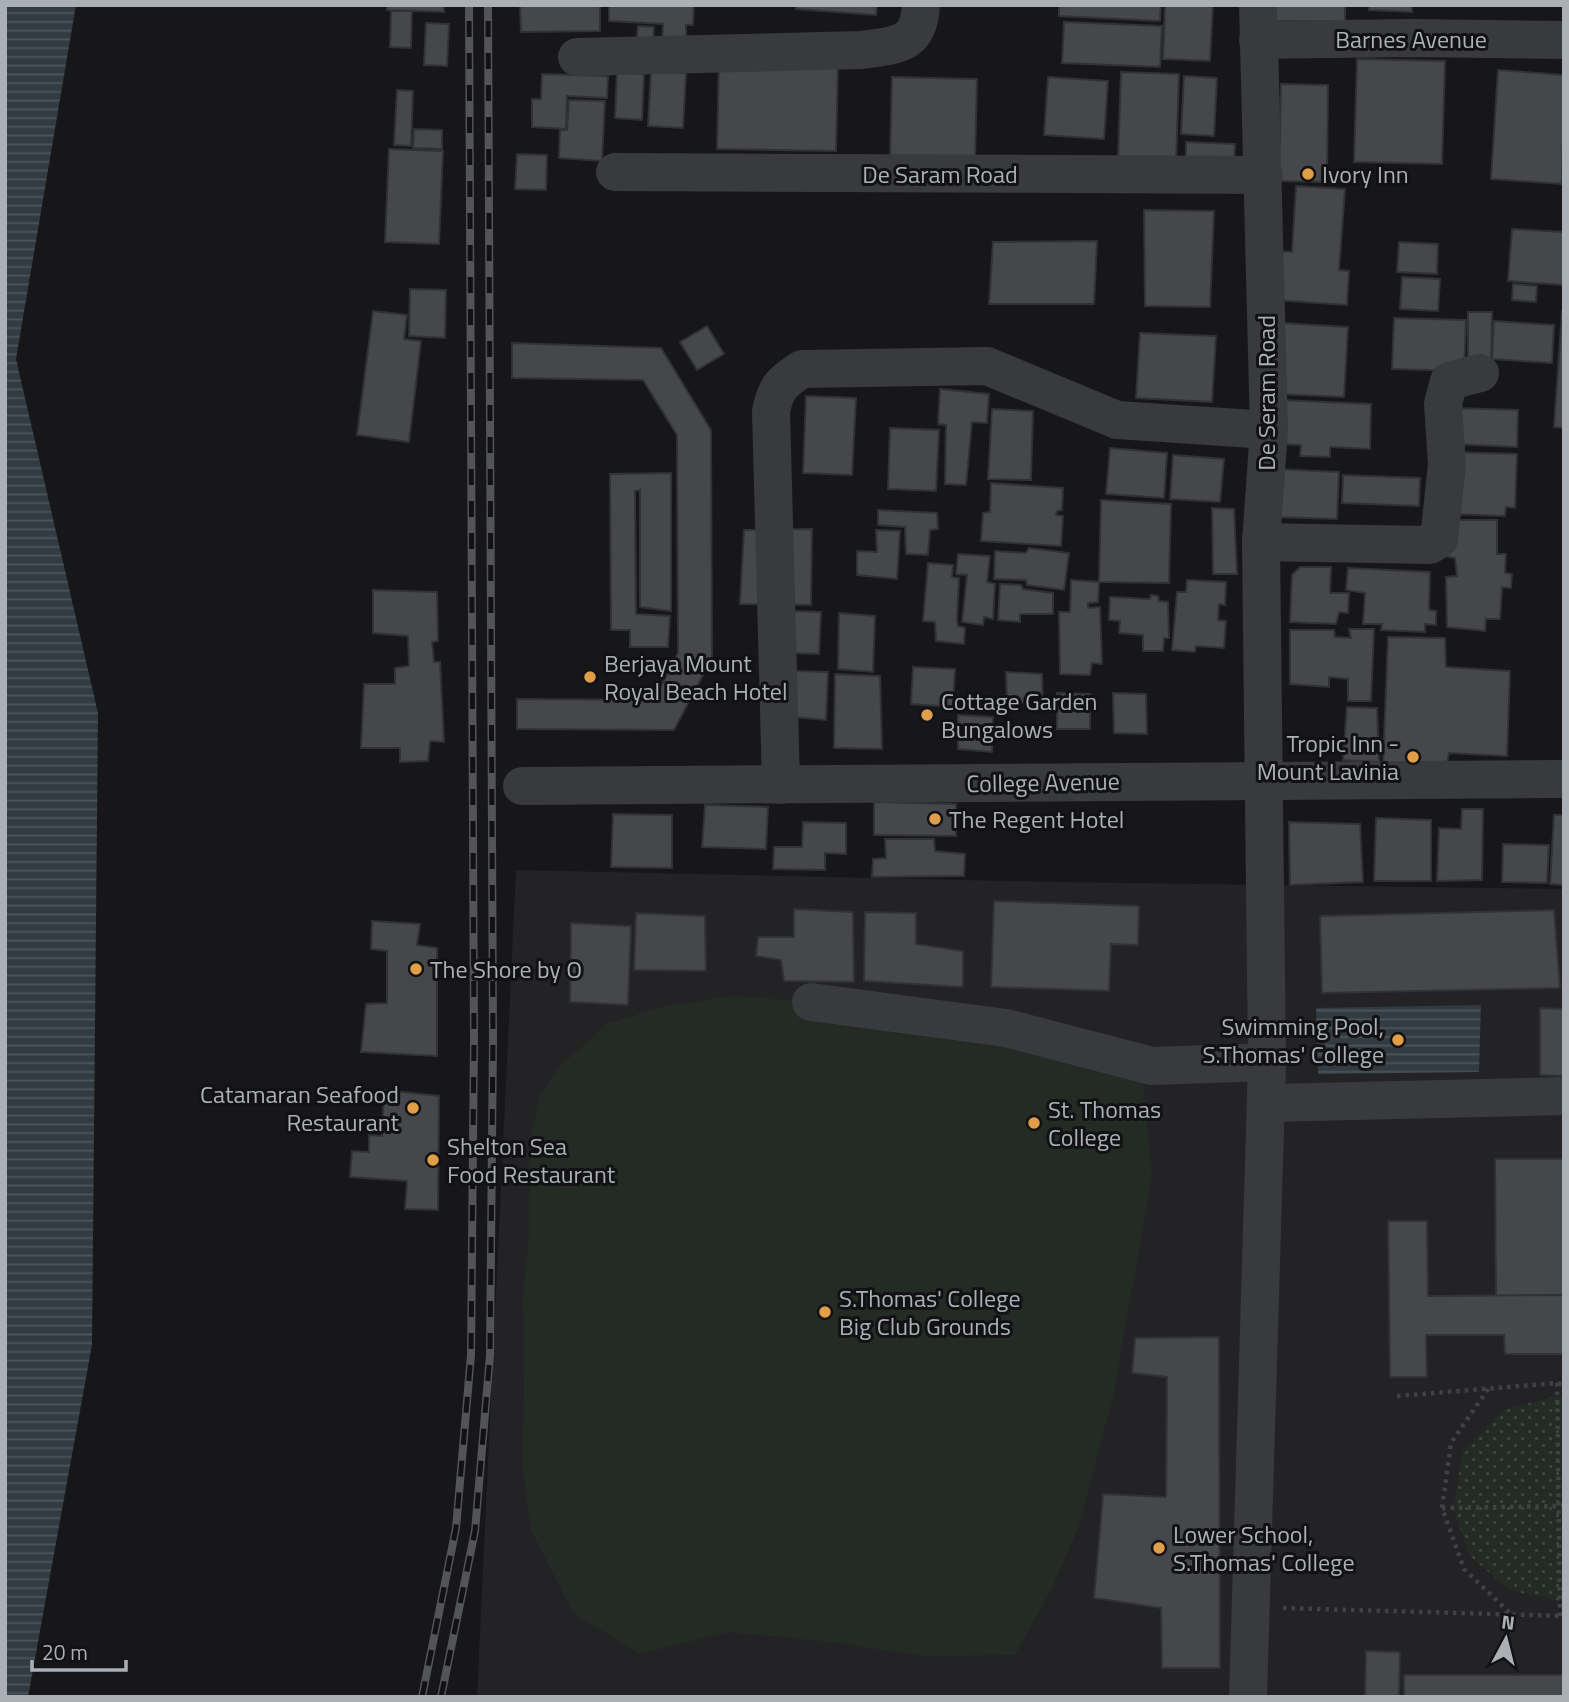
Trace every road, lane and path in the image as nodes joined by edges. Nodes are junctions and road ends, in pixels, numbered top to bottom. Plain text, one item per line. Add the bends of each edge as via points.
1 (921, 5) edge
2 (1258, 23) edge
3 (1564, 40) edge
4 (577, 57) dead end
5 (615, 172) dead end
6 (1264, 176) junction
7 (1480, 373) dead end
8 (1269, 430) junction
9 (1261, 542) junction
10 (1564, 779) edge
11 (1264, 780) junction
12 (781, 785) junction
13 (522, 786) dead end
14 (811, 1002) dead end
15 (1267, 1062) junction
16 (1564, 1096) edge
17 (1266, 1103) junction
18 (1557, 1383) junction
19 (1564, 1385) edge
20 (1488, 1389) junction
21 (1397, 1396) dead end
22 (1561, 1506) edge
23 (1442, 1508) junction
24 (1251, 1607) junction
25 (1511, 1614) junction
26 (1562, 1616) edge
27 (1248, 1697) edge

1 - 4 street via 913,34 901,44 861,50
2 - 3 street, Barnes Avenue via 1413,38
2 - 6 street, De Seram Road
5 - 6 street, De Saram Road
6 - 8 street, De Seram Road
7 - 9 street via 1449,382 1443,404 1447,464 1438,538 1430,545
8 - 9 street, De Seram Road
8 - 12 street via 1117,420 987,366 802,369 782,382 771,411
9 - 11 street, De Seram Road
10 - 11 street, College Avenue
11 - 12 street, College Avenue
11 - 15 street, De Seram Road
12 - 13 street, College Avenue
14 - 15 street via 1006,1028 1152,1066
15 - 17 street, De Seram Road
16 - 17 street
17 - 24 street, De Seram Road
18 - 19 path
18 - 20 path
18 - 22 path
20 - 21 path
20 - 23 path via 1451,1443
22 - 23 path
22 - 26 path
23 - 25 path via 1464,1569
24 - 25 path
24 - 27 street, De Seram Road
25 - 26 path

